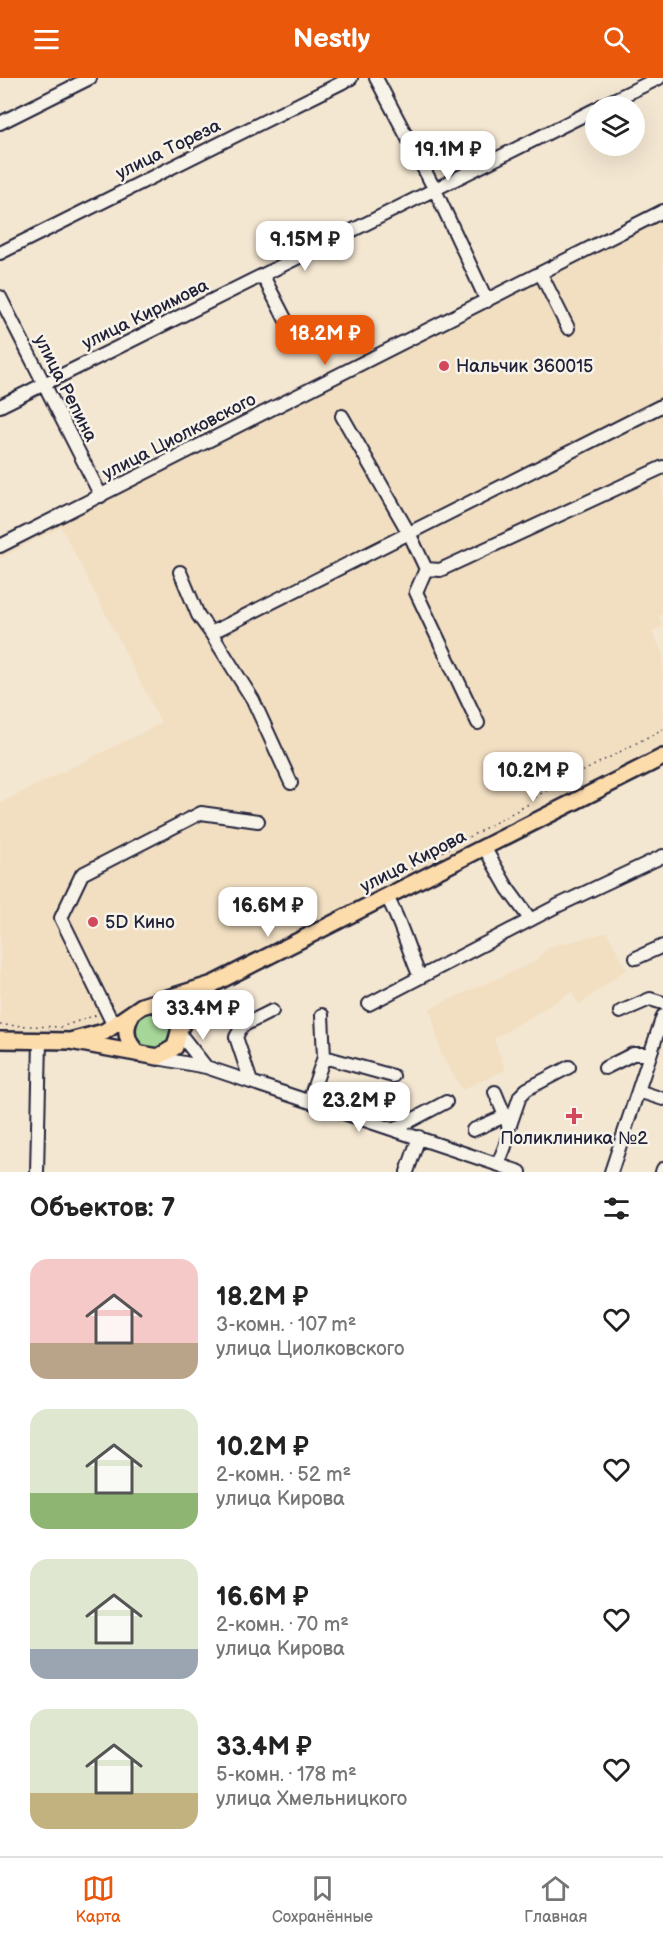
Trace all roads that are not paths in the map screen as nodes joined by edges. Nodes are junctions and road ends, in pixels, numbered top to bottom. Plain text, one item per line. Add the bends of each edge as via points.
1 (90, 78) edge
2 (351, 78) edge
3 (376, 78) edge
4 (658, 78) edge
5 (621, 96) edge
6 (585, 115) edge
7 (0, 123) edge
8 (435, 190) junction
9 (663, 211) edge
10 (0, 253) edge
11 (541, 274) junction
12 (263, 276) junction
13 (0, 297) edge
14 (488, 301) junction
15 (568, 328) dead end
16 (295, 338) dead end
17 (44, 384) junction
18 (663, 405) edge
19 (0, 406) edge
20 (342, 416) dead end
21 (663, 467) edge
22 (101, 496) junction
23 (410, 535) junction
24 (0, 546) edge
25 (426, 569) junction
26 (180, 572) dead end
27 (211, 633) junction
28 (478, 723) dead end
29 (663, 757) edge
30 (291, 783) dead end
31 (258, 821) dead end
32 (484, 847) junction
33 (663, 856) edge
34 (387, 897) junction
35 (530, 919) junction
36 (663, 946) edge
37 (636, 958) dead end
38 (420, 977) junction
39 (213, 984) junction
40 (663, 1003) edge
41 (154, 1004) junction
42 (369, 1004) dead end
43 (272, 1011) dead end
44 (620, 1012) dead end
45 (132, 1014) junction
46 (322, 1016) dead end
47 (663, 1016) edge
48 (114, 1026) junction
49 (180, 1031) junction
50 (0, 1040) edge
51 (40, 1041) junction
52 (70, 1041) junction
53 (650, 1054) junction
54 (145, 1055) junction
55 (324, 1057) junction
56 (206, 1067) junction
57 (568, 1067) dead end
58 (605, 1068) dead end
59 (393, 1076) dead end
60 (251, 1082) junction
61 (638, 1091) junction
62 (495, 1092) dead end
63 (663, 1099) edge
64 (309, 1101) junction
65 (446, 1102) dead end
66 (508, 1121) junction
67 (395, 1129) junction
68 (473, 1130) dead end
69 (419, 1137) junction
70 (498, 1164) junction
71 (36, 1172) edge
72 (407, 1172) edge
73 (520, 1172) edge
74 (611, 1172) edge

1 - 7 street
2 - 10 street, улица Тореза
3 - 8 street
4 - 5 street
6 - 8 street, улица Киримова
8 - 12 street, улица Киримова
8 - 14 street
9 - 11 street, улица Циолковского
11 - 14 street, улица Циолковского
11 - 15 street
12 - 16 street
12 - 17 street, улица Киримова
13 - 17 street, улица Репина
14 - 22 street, улица Циолковского
17 - 19 street, улица Киримова
17 - 22 street, улица Репина
18 - 23 street
20 - 23 street
21 - 25 street via 440,570
22 - 24 street, улица Циолковского
23 - 25 street
23 - 27 street
25 - 28 street via 416,592
26 - 27 street via 198,615
27 - 30 street via 253,700
29 - 32 main road, улица Кирова
31 - 48 street via 201,813 82,874 61,918
32 - 34 main road, улица Кирова
32 - 35 street
33 - 35 street
34 - 38 street
34 - 39 main road, улица Кирова
35 - 38 street
36 - 37 street
38 - 42 street
39 - 41 main road
39 - 49 main road via 193,1005
40 - 44 street via 650,999
41 - 45 main road via 142,1006
41 - 49 main road via 171,1011
43 - 60 street via 242,1026 236,1037
45 - 48 main road
45 - 54 main road via 127,1039
46 - 55 street
47 - 53 street
48 - 52 main road
49 - 54 main road via 170,1051
49 - 56 street
50 - 51 main road
51 - 52 main road
51 - 71 street
52 - 54 main road
53 - 58 street via 633,1054
53 - 61 street
54 - 56 street
55 - 59 street
55 - 64 street
56 - 60 street
57 - 66 street via 527,1089
60 - 64 street
61 - 63 street
61 - 74 street
62 - 66 street
64 - 67 street
65 - 67 street
66 - 68 street
66 - 70 street
67 - 69 street
69 - 70 street
69 - 72 street
70 - 73 street

